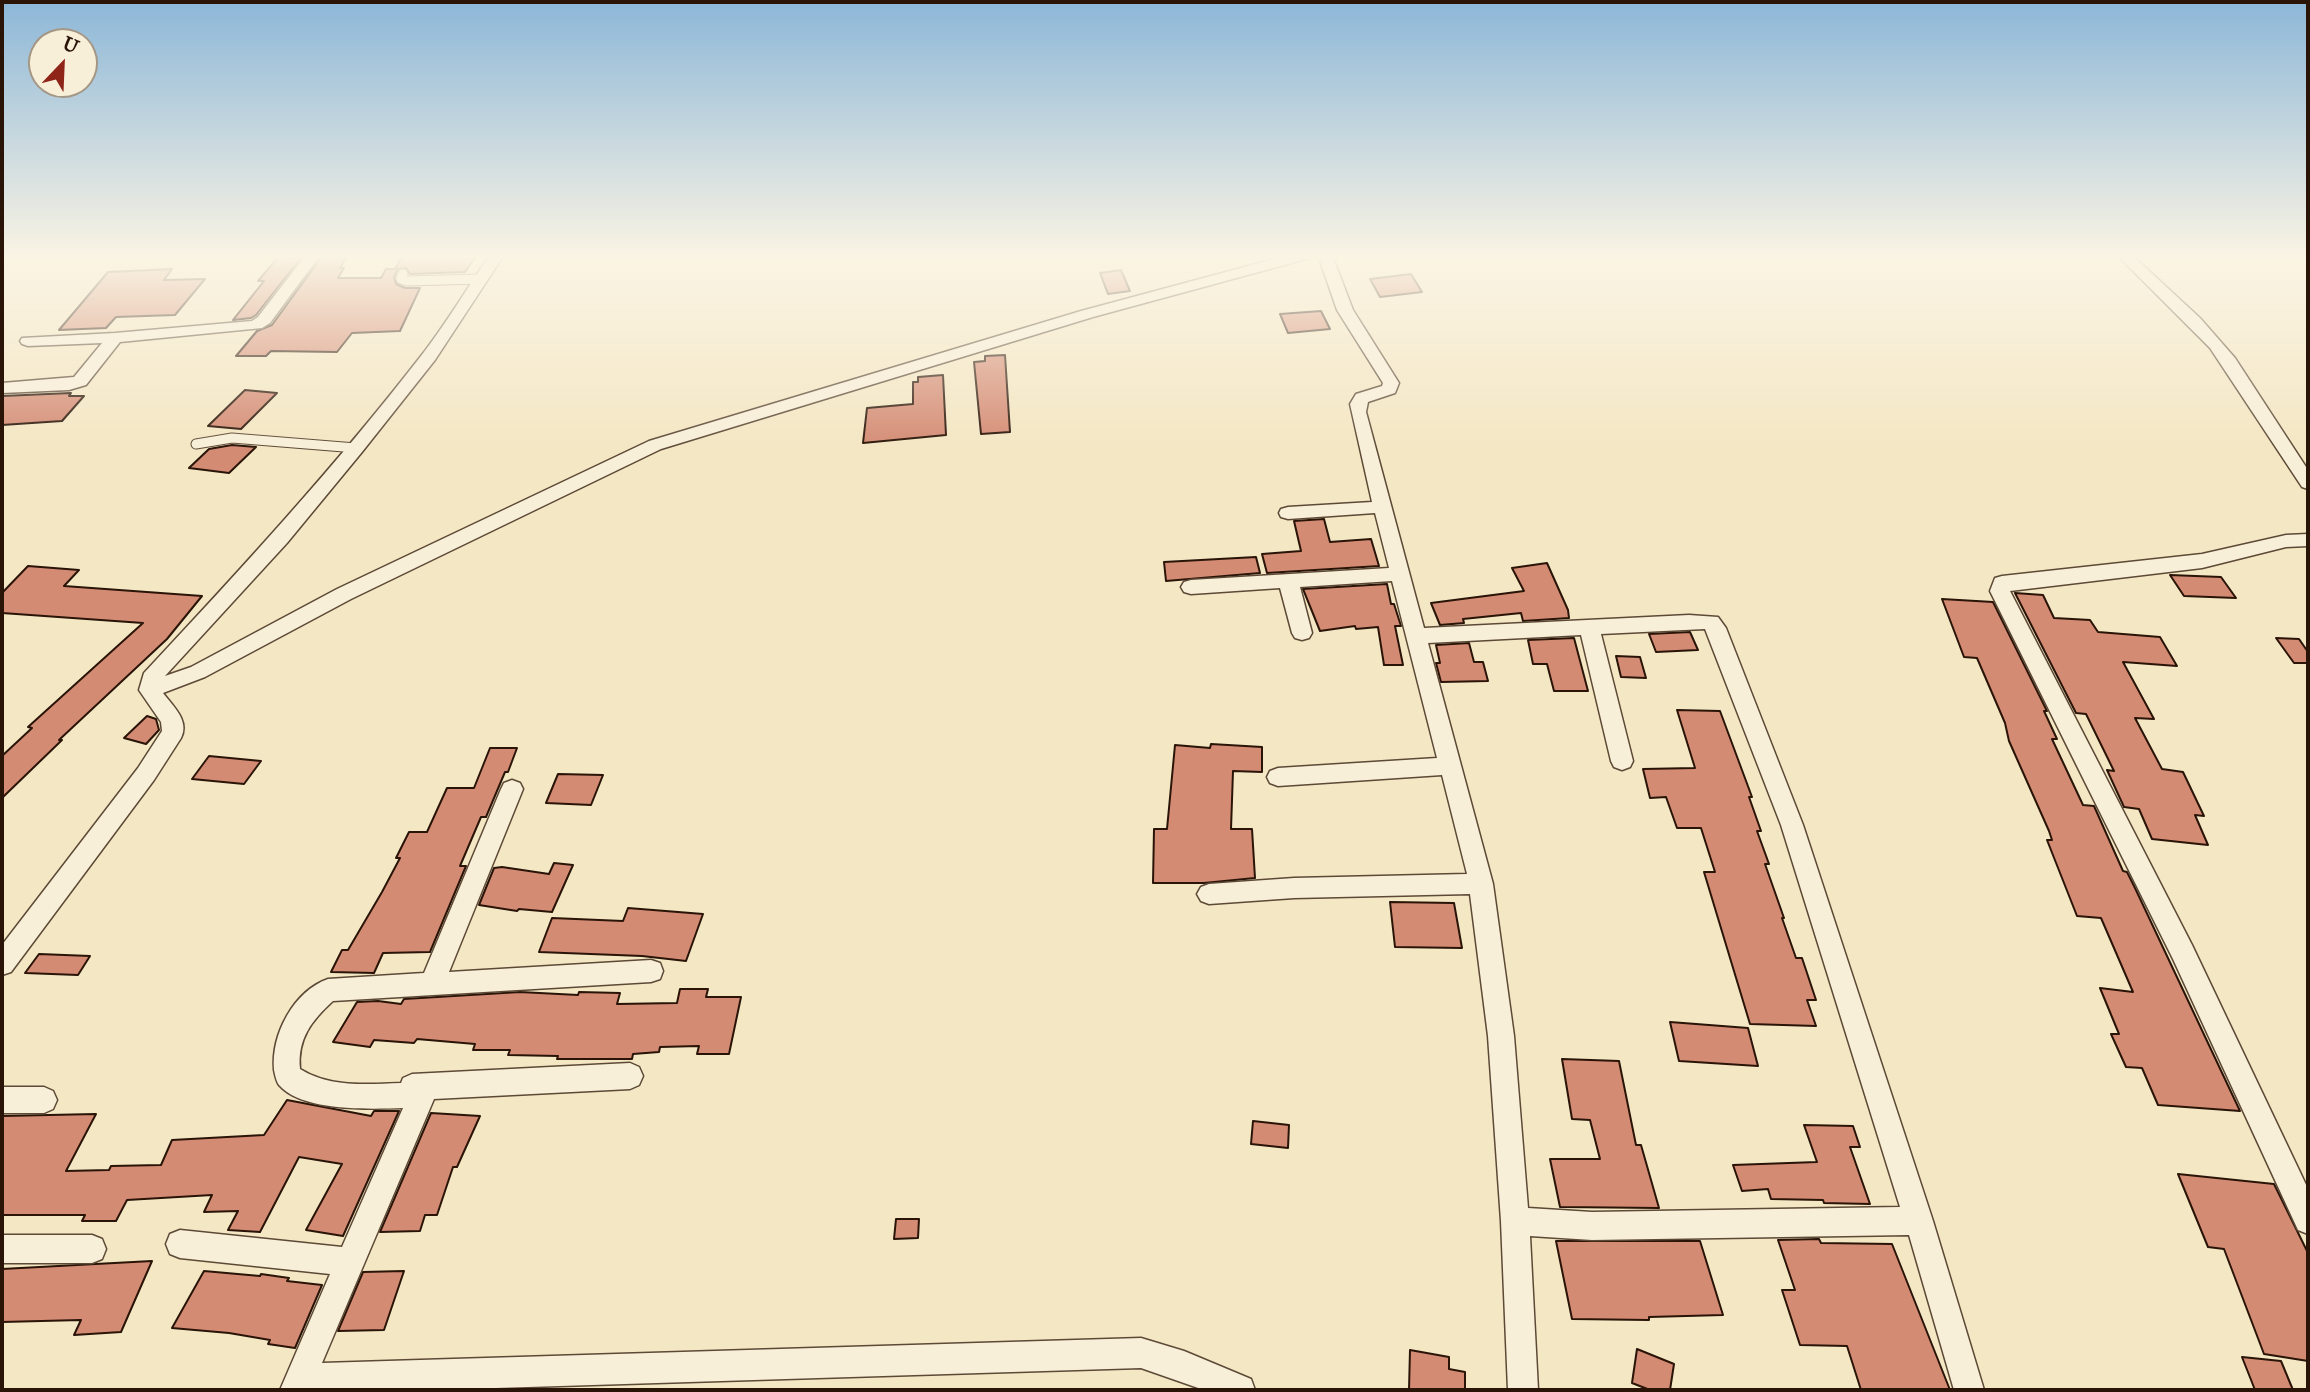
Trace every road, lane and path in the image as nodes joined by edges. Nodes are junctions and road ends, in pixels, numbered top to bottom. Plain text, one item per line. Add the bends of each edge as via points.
1 (264, 320) edge
2 (454, 320) edge
3 (1067, 320) edge
4 (1351, 320) edge
5 (2190, 320) edge
6 (115, 338) junction
7 (28, 341) dead end
8 (2, 388) edge
9 (195, 444) dead end
10 (356, 448) junction
11 (2308, 483) edge
12 (1381, 507) junction
13 (1288, 513) dead end
14 (2308, 540) edge
15 (1401, 574) junction
16 (1288, 580) junction
17 (1191, 587) dead end
18 (1589, 627) junction
19 (1302, 632) dead end
20 (1419, 636) junction
21 (149, 691) junction
22 (1622, 761) dead end
23 (1451, 766) junction
24 (1278, 777) dead end
25 (512, 789) dead end
26 (1481, 884) junction
27 (1209, 894) dead end
28 (2, 964) edge
29 (651, 971) dead end
30 (432, 983) junction
31 (630, 1076) dead end
32 (422, 1095) junction
33 (2, 1100) edge
34 (44, 1100) dead end
35 (2308, 1220) edge
36 (1515, 1221) junction
37 (1919, 1222) junction
38 (180, 1244) dead end
39 (2, 1249) edge
40 (92, 1249) dead end
41 (349, 1262) junction
42 (297, 1384) edge
43 (1240, 1390) edge
44 (1523, 1390) edge
45 (1969, 1390) edge

1 - 6 street via 256,325
2 - 10 street
3 - 21 street via 655,445 332,600 198,672
4 - 12 street via 1391,383 1389,389 1362,398 1358,404
5 - 11 street via 2215,344 2257,400
6 - 7 street
6 - 8 street via 80,382
9 - 10 lane via 232,438
10 - 21 street via 280,539 160,666
12 - 13 street
12 - 15 street
14 - 35 street via 2202,561 2002,583 2000,591 2183,953
15 - 16 street
15 - 20 street
16 - 17 street
16 - 19 street
18 - 20 street
18 - 22 street
18 - 37 street via 1711,622 1719,633 1792,825
20 - 23 street
21 - 28 street via 172,720 173,732
23 - 24 street
23 - 26 street
25 - 30 street
26 - 27 street
26 - 36 street via 1501,1036
29 - 30 street
30 - 32 street via 328,990 301,1015 286,1045 288,1076 306,1087 338,1094
31 - 32 street via 412,1087
32 - 41 street
33 - 34 street
36 - 37 street via 1592,1226
36 - 44 street
37 - 45 street
38 - 41 street
39 - 40 street
41 - 42 street
42 - 43 street via 1141,1353

